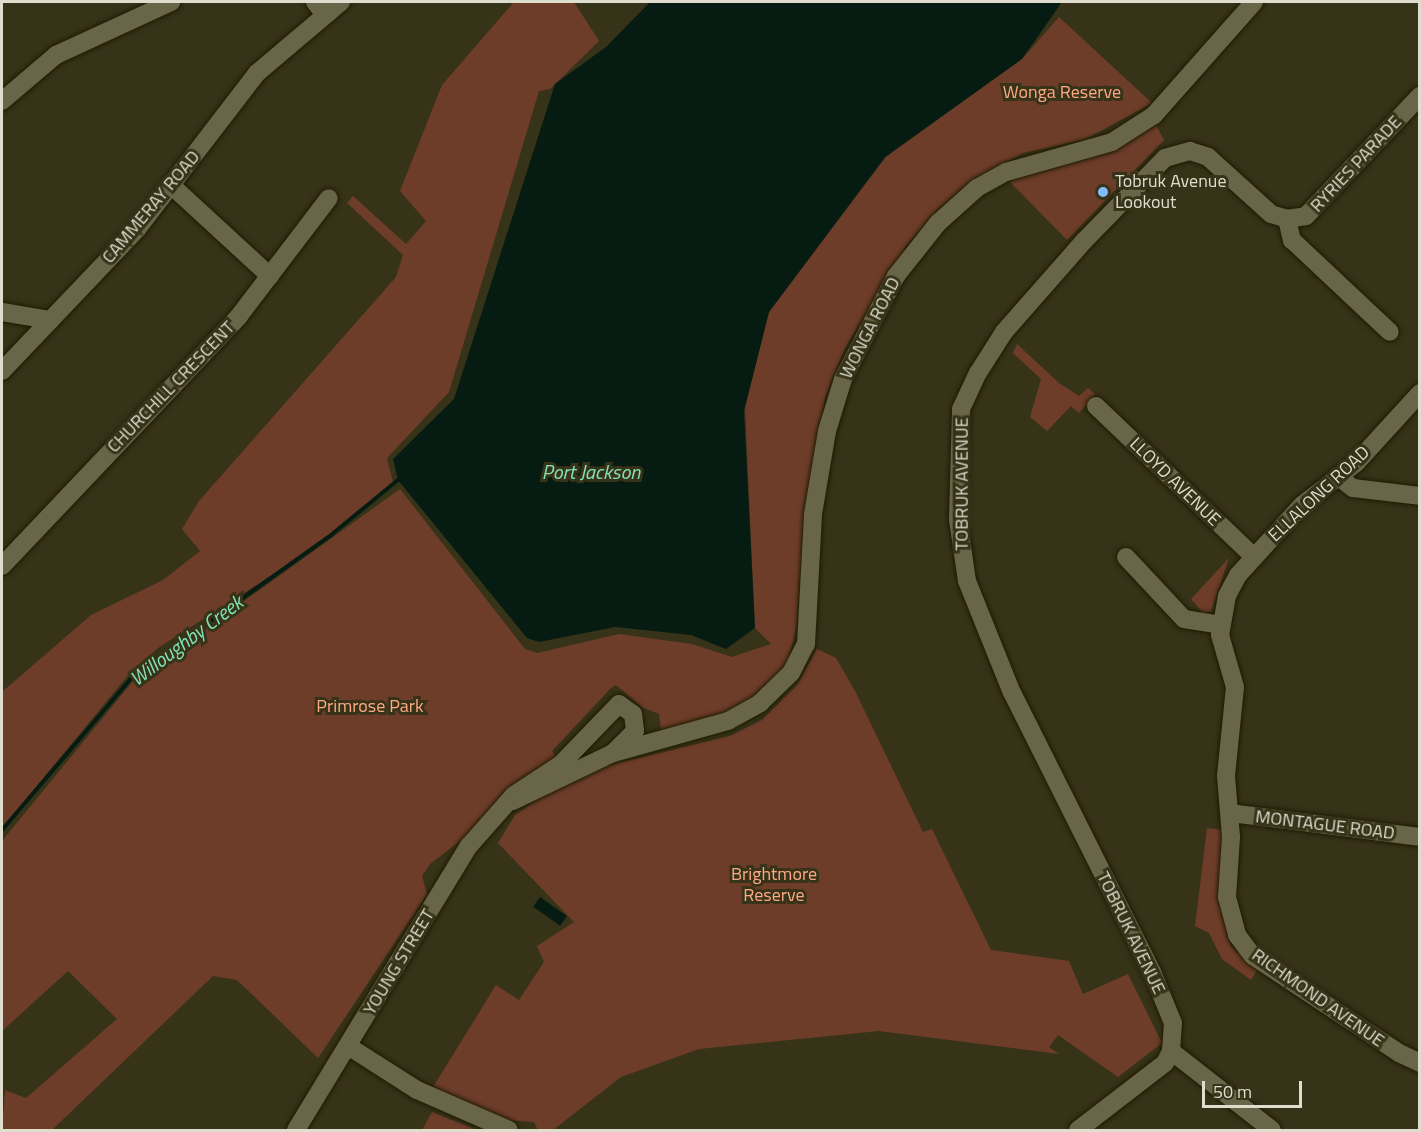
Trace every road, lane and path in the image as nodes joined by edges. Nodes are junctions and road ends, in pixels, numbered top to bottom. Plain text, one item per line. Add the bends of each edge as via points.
1 (171, 2) edge
2 (1254, 2) edge
3 (326, 6) edge
4 (1419, 96) edge
5 (2, 101) edge
6 (172, 186) junction
7 (329, 198) dead end
8 (1287, 219) junction
9 (270, 276) junction
10 (2, 312) edge
11 (50, 320) junction
12 (1390, 332) dead end
13 (2, 371) edge
14 (1419, 393) edge
15 (1096, 406) dead end
16 (1340, 478) junction
17 (1419, 496) edge
18 (1126, 557) dead end
19 (1254, 557) junction
20 (2, 566) edge
21 (1221, 625) junction
22 (613, 753) junction
23 (513, 801) junction
24 (1230, 813) junction
25 (1419, 837) edge
26 (348, 1046) junction
27 (1170, 1054) junction
28 (1419, 1063) edge
29 (296, 1131) edge
30 (509, 1131) edge
31 (1078, 1131) edge
32 (1272, 1131) edge

1 - 5 street via 56,55
2 - 22 street, WONGA ROAD via 1154,115 1112,142 1006,172 977,188 938,224 896,276 843,379 827,430 813,514 806,644 791,673 760,703 728,721
3 - 6 street, CAMMERAY ROAD via 257,73
4 - 8 street, RYRIES PARADE via 1318,207 1306,216
6 - 9 street
6 - 11 street, CAMMERAY ROAD via 138,228
7 - 9 street, CHURCHILL CRESCENT
8 - 12 street via 1292,240
8 - 27 street, TOBRUK AVENUE via 1270,214 1208,157 1190,152 1165,158 1091,233 1004,332 978,372 961,409 958,519 967,581 1012,693 1152,972 1173,1023
9 - 20 street, CHURCHILL CRESCENT via 239,316
10 - 11 street
11 - 13 street, CAMMERAY ROAD
14 - 16 street, ELLALONG ROAD
15 - 19 street, LLOYD AVENUE
16 - 17 street via 1353,488
16 - 19 street, ELLALONG ROAD via 1302,505
18 - 21 street via 1184,619
19 - 21 street, ELLALONG ROAD via 1227,596
21 - 24 street, ELLALONG ROAD via 1220,635 1235,687 1226,776
22 - 23 street, YOUNG STREET
22 - 23 street, YOUNG STREET via 635,731 633,714 619,704 561,764 514,795
23 - 26 street, YOUNG STREET via 469,846
24 - 25 street, MONTAGUE ROAD
24 - 28 street, RICHMOND AVENUE via 1227,897 1232,923 1243,945 1253,956 1351,1022
26 - 29 street, YOUNG STREET
26 - 30 street via 417,1090
27 - 31 street
27 - 32 street

